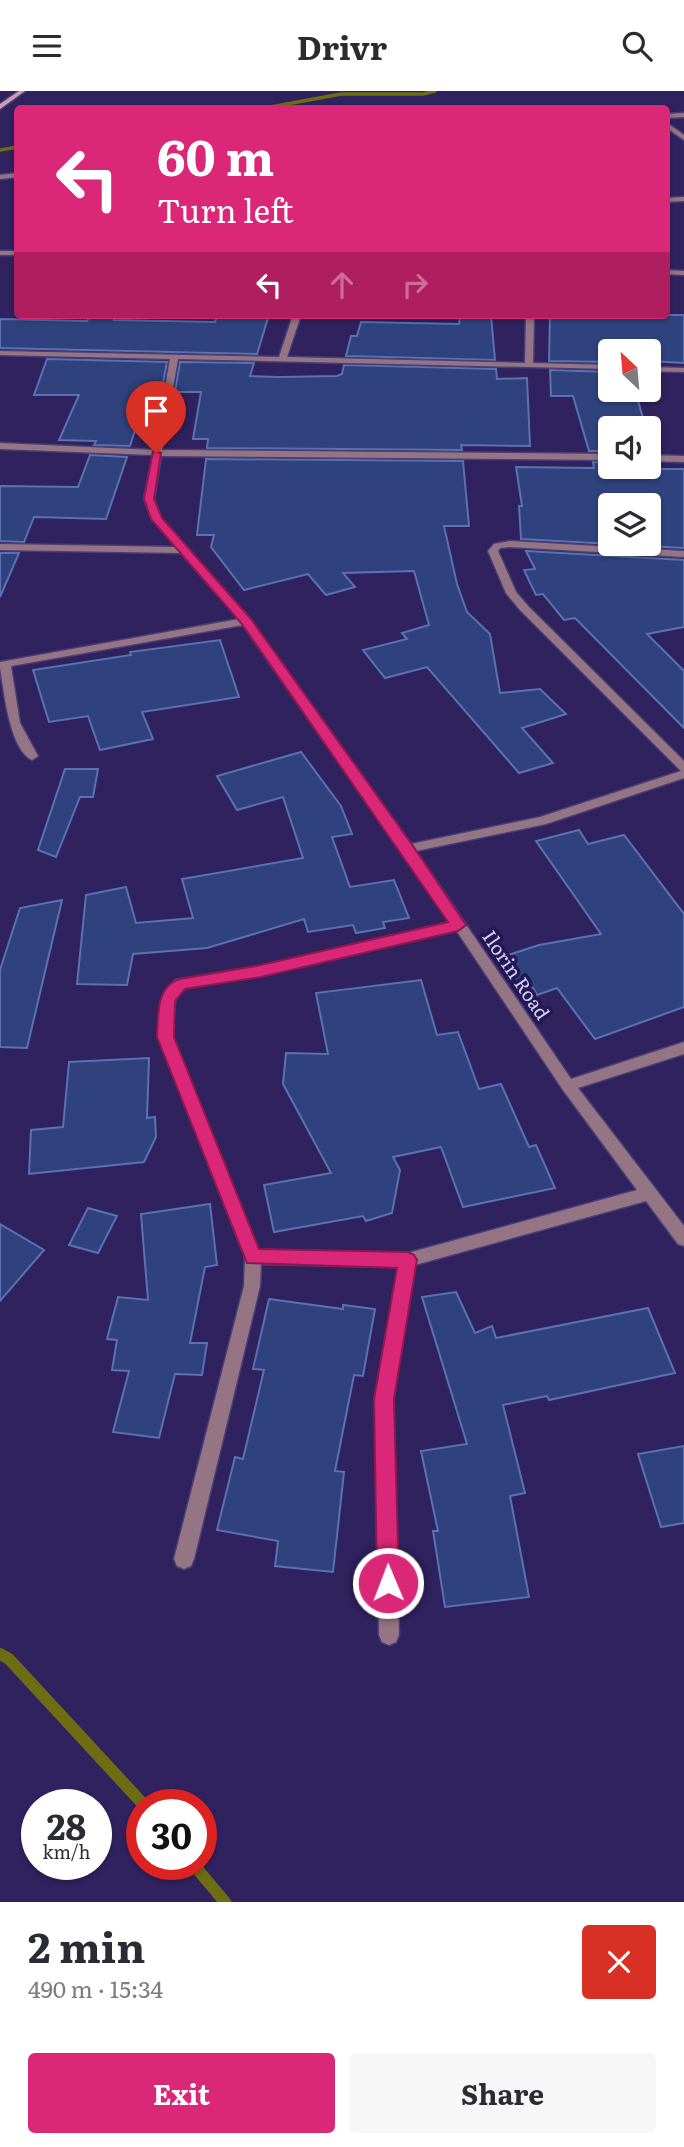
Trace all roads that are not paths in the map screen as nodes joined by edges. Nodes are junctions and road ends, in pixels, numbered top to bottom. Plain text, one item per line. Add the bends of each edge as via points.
1 (22, 91) edge
2 (0, 107) edge
3 (670, 127) edge
4 (684, 138) edge
5 (295, 319) edge
6 (530, 319) edge
7 (0, 353) edge
8 (174, 356) junction
9 (282, 359) junction
10 (528, 365) junction
11 (598, 367) edge
12 (662, 369) edge
13 (684, 370) edge
14 (0, 446) edge
15 (156, 453) junction
16 (598, 457) edge
17 (661, 458) edge
18 (684, 459) edge
19 (0, 547) edge
20 (183, 550) junction
21 (684, 554) edge
22 (246, 621) junction
23 (2, 665) edge
24 (32, 756) dead end
25 (684, 771) edge
26 (408, 849) junction
27 (458, 925) junction
28 (684, 1048) edge
29 (568, 1086) junction
30 (649, 1193) junction
31 (684, 1239) edge
32 (253, 1257) junction
33 (408, 1260) junction
34 (184, 1559) dead end
35 (389, 1635) dead end

1 - 2 main road
3 - 4 street
5 - 9 street
6 - 10 street
7 - 8 street
8 - 9 street
8 - 15 street, Ilorin Road
9 - 10 street
10 - 11 street
12 - 13 street
14 - 15 street
15 - 16 street
15 - 20 street, Ilorin Road via 149,499 157,519
17 - 18 street
19 - 20 street
20 - 22 street, Ilorin Road
21 - 25 street via 510,544 493,551 511,593 524,608
22 - 23 street
22 - 26 street, Ilorin Road
23 - 24 street via 14,723
25 - 26 street via 542,821
26 - 27 street, Ilorin Road
27 - 29 street, Ilorin Road
27 - 32 street via 261,971 180,984 167,1000 165,1037
28 - 29 street
29 - 30 street, Ilorin Road
30 - 31 street, Ilorin Road
30 - 33 street
32 - 33 street
32 - 34 street via 252,1286
33 - 35 street via 384,1399

